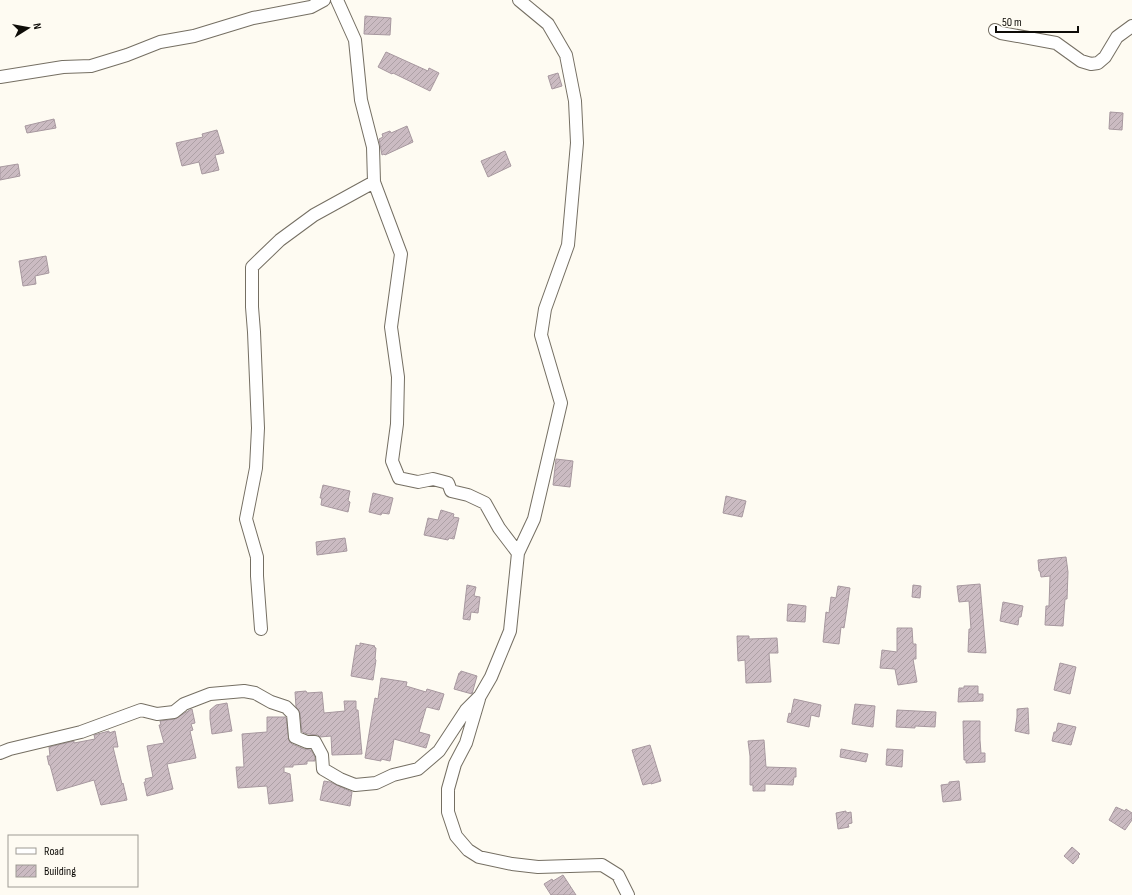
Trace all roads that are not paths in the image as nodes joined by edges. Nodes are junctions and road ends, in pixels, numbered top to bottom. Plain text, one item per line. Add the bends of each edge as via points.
1 (324, 0) edge
2 (337, 0) edge
3 (519, 0) edge
4 (1132, 26) edge
5 (995, 30) dead end
6 (0, 77) edge
7 (374, 182) junction
8 (518, 553) junction
9 (261, 629) dead end
10 (480, 696) junction
11 (0, 752) edge
12 (628, 895) edge

1 - 6 street via 311,7 253,18 194,36 160,42 90,66 63,67
2 - 7 street via 355,40 361,100 373,146
3 - 8 street via 548,24 566,55 575,102 577,143 568,244 545,309 541,335 561,403 534,519
4 - 5 street via 1117,37 1105,57 1098,63 1091,64 1081,62 1056,43
7 - 8 street via 401,254 391,327 398,377 397,424 392,461 399,478 418,482 433,479 448,483 451,491 486,503 499,528
7 - 9 street via 314,216 280,240 252,267 258,428 256,468 246,519 257,557
8 - 10 street via 510,631 491,677
10 - 11 street via 466,710 440,751 418,769 393,775 376,783 355,785 323,769 322,755 315,742 307,742 295,736 293,714 286,707 255,693 244,691 210,694 184,704 174,712 157,714 141,710 81,732
10 - 12 street via 466,743 454,764 448,789 448,812 456,836 468,850 479,857 512,864 538,867 602,865 618,875

